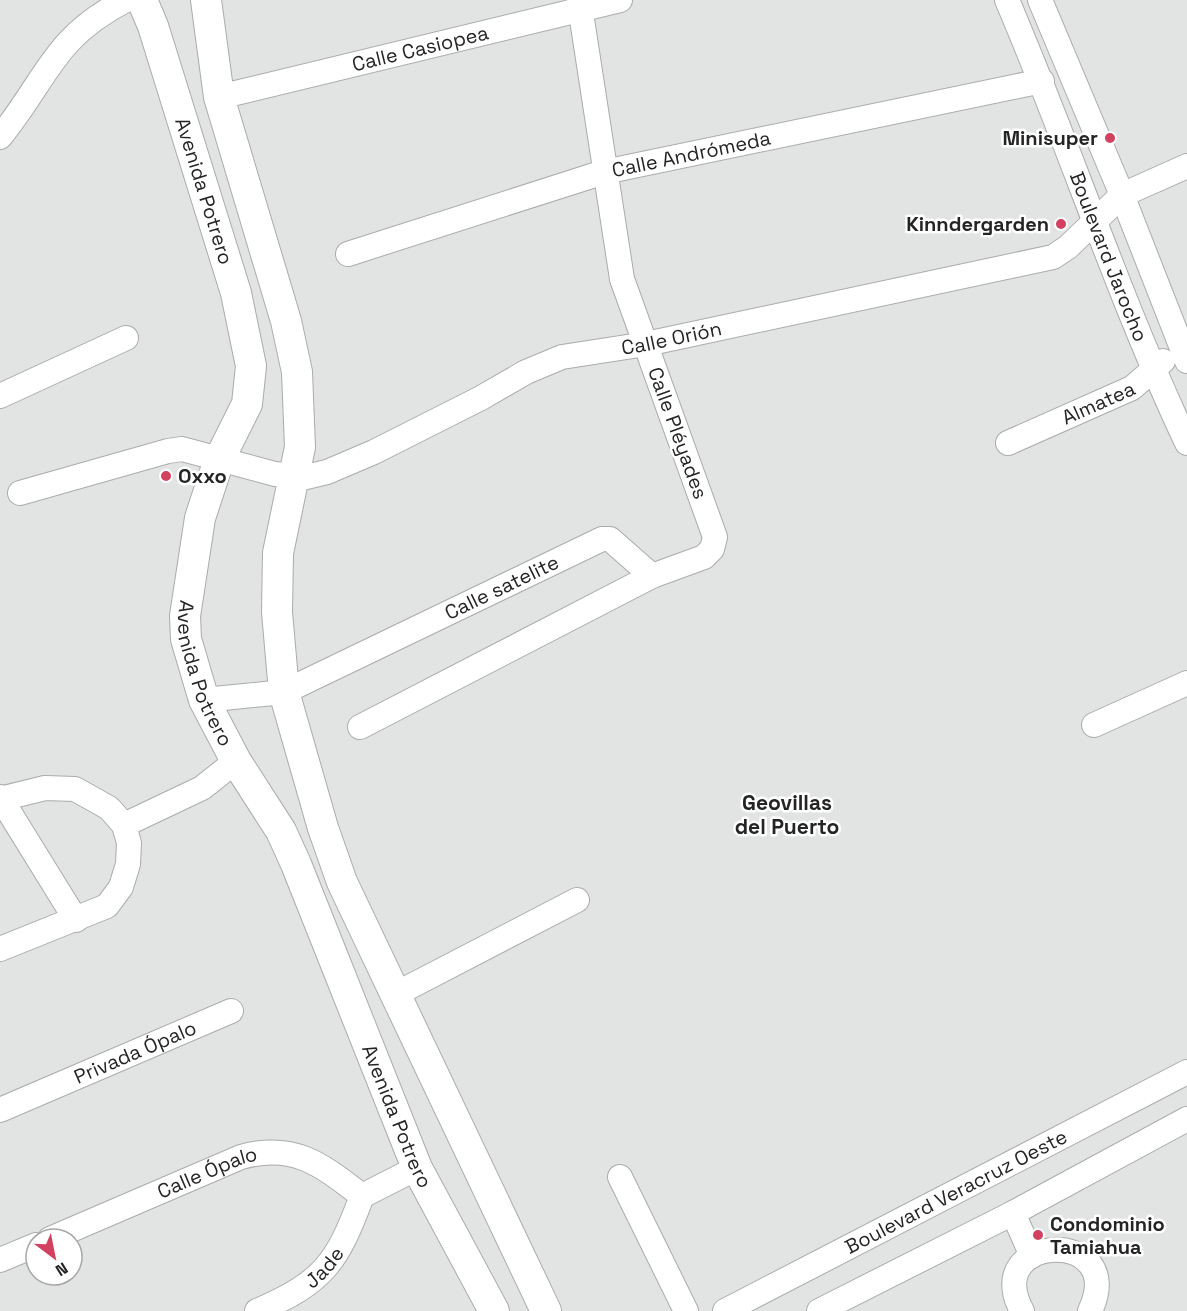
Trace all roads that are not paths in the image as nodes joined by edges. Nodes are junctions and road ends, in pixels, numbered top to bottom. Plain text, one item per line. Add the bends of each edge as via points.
1 (126, 0) edge
2 (142, 0) edge
3 (206, 0) edge
4 (620, 0) edge
5 (1007, 0) edge
6 (1040, 0) edge
7 (580, 4) edge
8 (1042, 81) junction
9 (219, 97) junction
10 (0, 137) edge
11 (1187, 166) edge
12 (604, 172) junction
13 (1122, 195) junction
14 (1095, 221) junction
15 (348, 254) dead end
16 (126, 338) dead end
17 (646, 344) junction
18 (1185, 351) edge
19 (1152, 370) junction
20 (0, 396) edge
21 (1008, 443) dead end
22 (1187, 443) edge
23 (219, 460) junction
24 (293, 477) junction
25 (20, 493) dead end
26 (652, 576) junction
27 (1187, 683) edge
28 (284, 692) junction
29 (204, 700) junction
30 (1094, 725) dead end
31 (360, 727) dead end
32 (236, 761) junction
33 (0, 798) edge
34 (124, 825) junction
35 (577, 900) dead end
36 (76, 920) junction
37 (0, 949) edge
38 (394, 995) junction
39 (231, 1011) dead end
40 (1187, 1072) edge
41 (0, 1110) edge
42 (1187, 1119) edge
43 (417, 1168) junction
44 (620, 1177) dead end
45 (362, 1196) junction
46 (1013, 1213) junction
47 (78, 1227) edge
48 (24, 1250) edge
49 (1032, 1256) junction
50 (0, 1260) edge
51 (294, 1303) edge
52 (257, 1311) edge
53 (494, 1311) edge
54 (546, 1311) edge
55 (686, 1311) edge
56 (725, 1311) edge
57 (819, 1311) edge
58 (1022, 1311) edge
59 (1090, 1311) edge

1 - 10 street via 87,22 67,40
2 - 23 street, Avenida Potrero via 237,293 247,337 251,366 247,404
3 - 9 street, Avenida Potrero
4 - 7 street, Calle Casiopea
5 - 8 street, Boulevard Jarocho
6 - 13 street, Boulevard Jarocho
7 - 9 street, Calle Casiopea
7 - 12 street, Calle Pléyades
8 - 12 street, Calle Andrómeda
8 - 14 street, Boulevard Jarocho
9 - 24 street, Avenida Potrero via 293,353 301,434
11 - 13 street, Calle Orión
12 - 15 street, Calle Andrómeda
12 - 17 street, Calle Pléyades via 622,279
13 - 14 street, Calle Orión
13 - 18 street, Boulevard Jarocho
14 - 17 street, Calle Orión via 1053,257
14 - 19 street, Boulevard Jarocho
16 - 20 street
17 - 24 street, Calle Orión via 547,362 374,452 327,472
17 - 26 street, Calle Pléyades via 715,537 712,549 704,557
18 - 19 street, Almatea
19 - 21 street, Almatea via 1132,388
19 - 22 street, Boulevard Jarocho
23 - 24 street, Calle Orión
23 - 25 street, Calle Orión via 194,451 168,451
23 - 29 street, Avenida Potrero via 200,518 185,616 192,664
24 - 28 street, Avenida Potrero via 276,579
26 - 28 street, Calle satelite via 610,539 602,539
26 - 31 street
27 - 30 street
28 - 29 street, Calle satelite
28 - 38 street, Avenida Potrero via 332,855
29 - 32 street, Avenida Potrero
32 - 34 street via 202,788
32 - 43 street, Avenida Potrero via 296,864
33 - 34 street via 45,788 75,789 109,808
33 - 36 street
34 - 36 street via 129,843 128,864 121,887 107,906
35 - 38 street
36 - 37 street
38 - 54 street, Avenida Potrero
39 - 41 street, Privada Ópalo
40 - 56 street, Boulevard Veracruz Oeste
42 - 46 street
43 - 45 street
43 - 53 street, Avenida Potrero
44 - 55 street
45 - 47 street, Calle Ópalo via 324,1167 305,1158 258,1152
45 - 51 street, Jade via 337,1254
46 - 49 street
46 - 57 street
48 - 50 street
49 - 58 street via 1022,1265 1014,1290
49 - 59 street via 1055,1248 1068,1250 1088,1263 1096,1286
51 - 52 street, Jade

